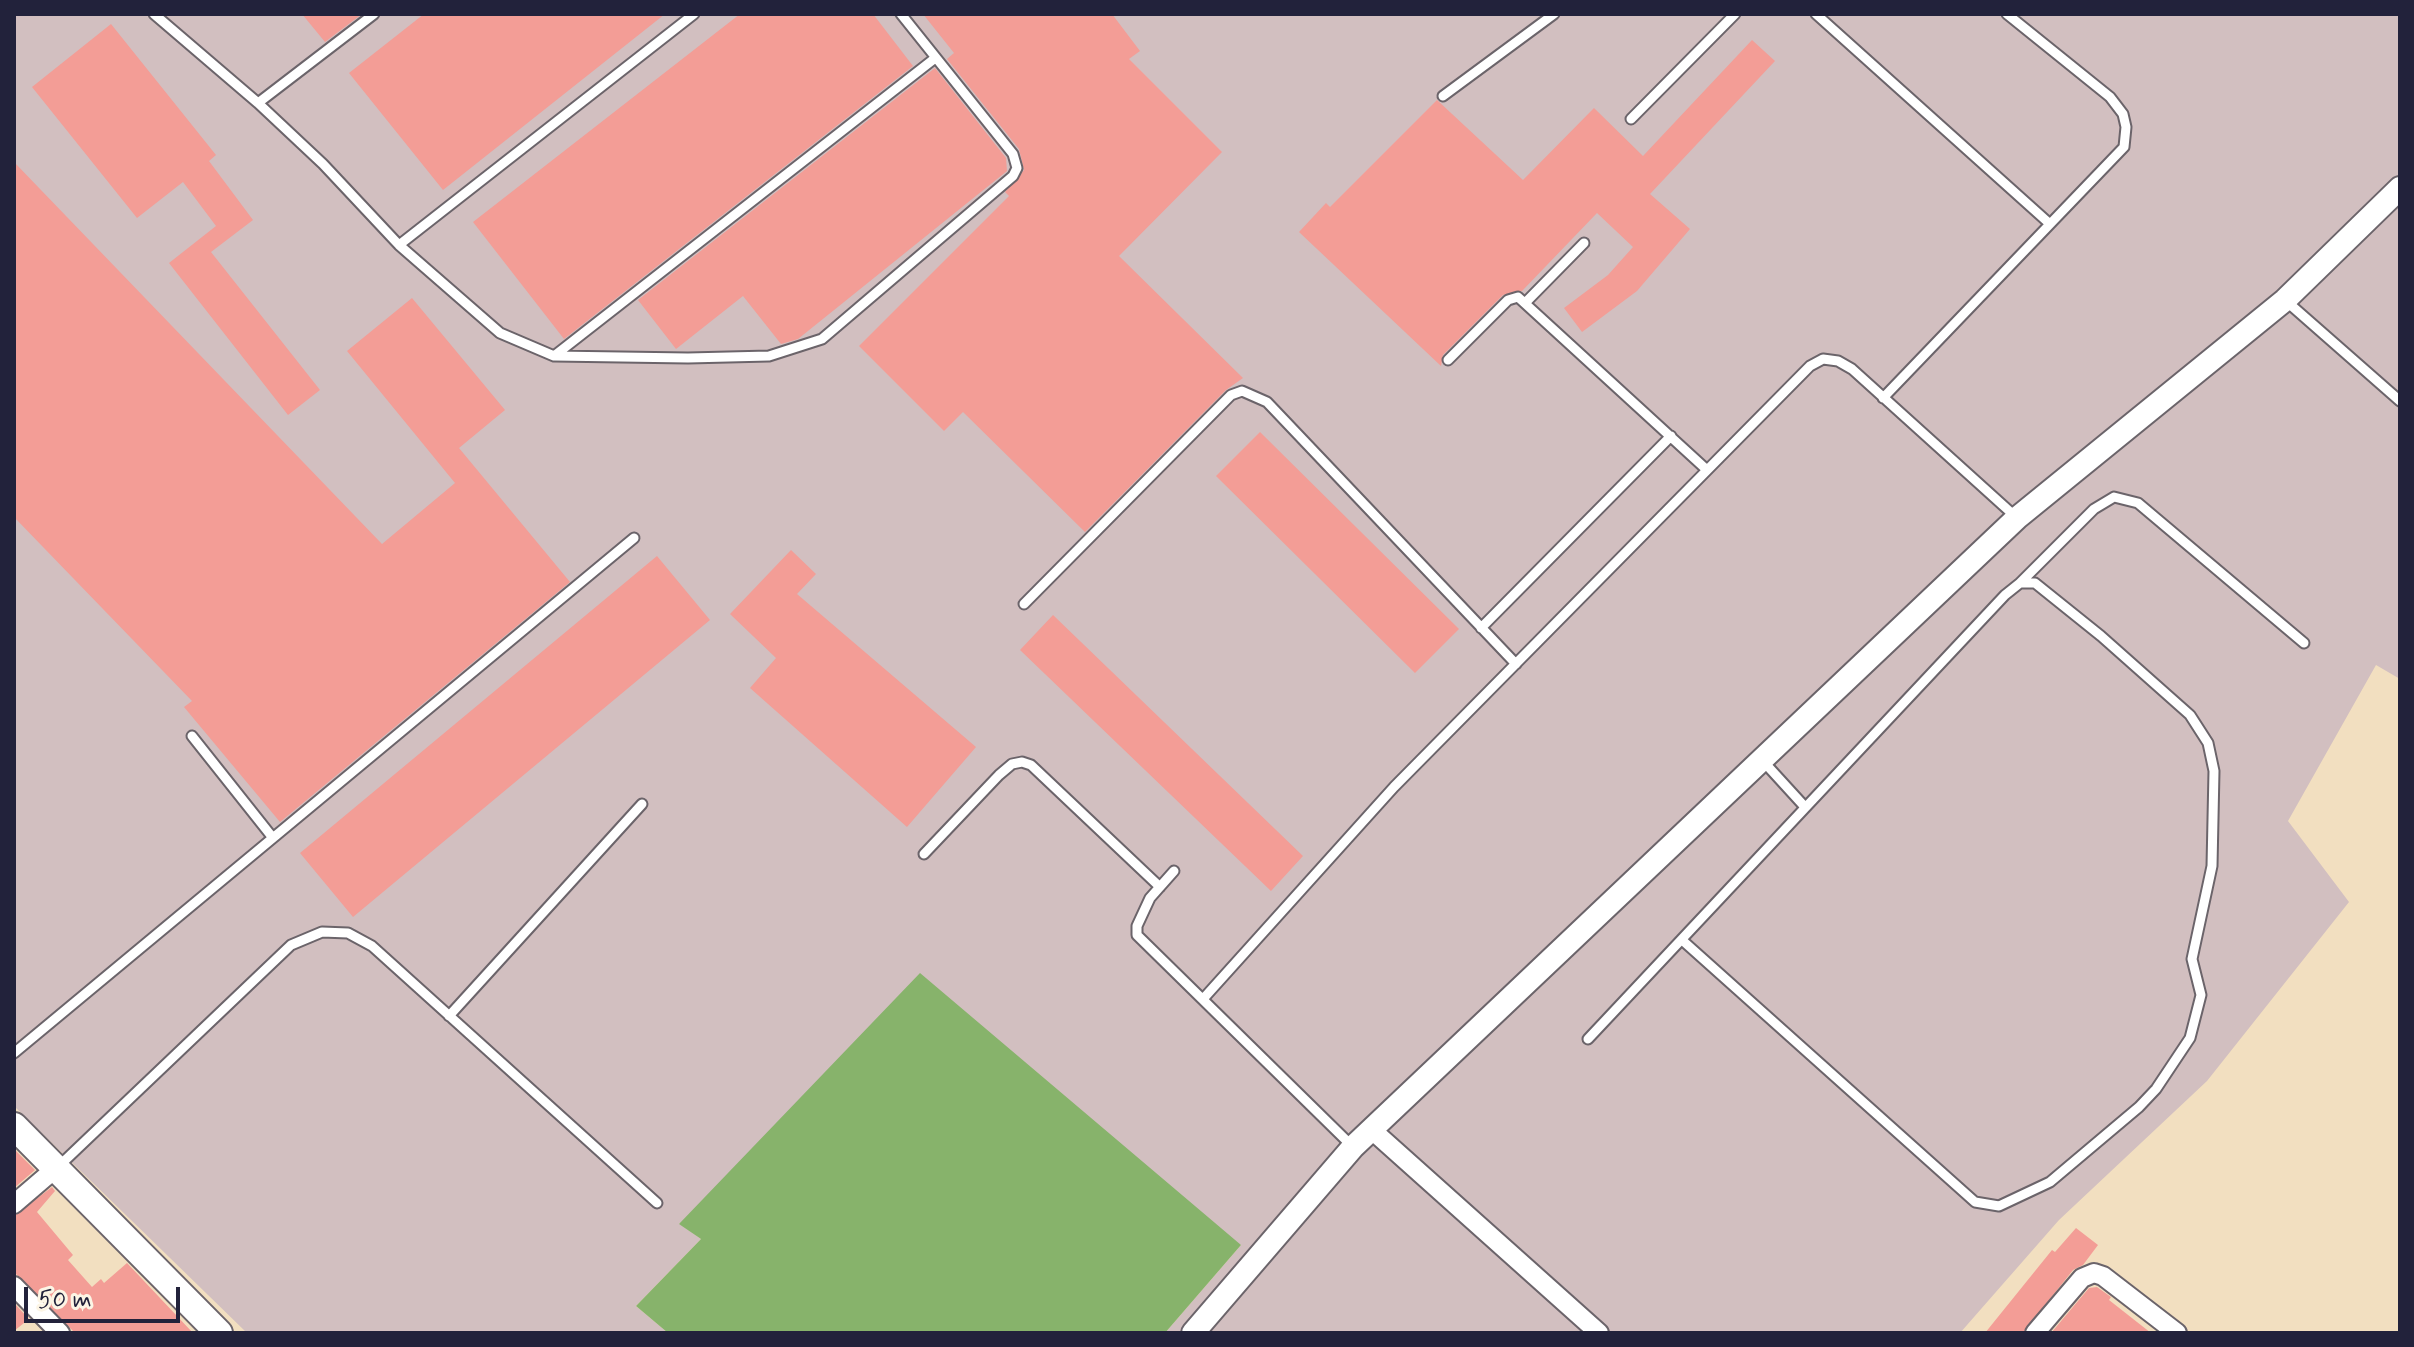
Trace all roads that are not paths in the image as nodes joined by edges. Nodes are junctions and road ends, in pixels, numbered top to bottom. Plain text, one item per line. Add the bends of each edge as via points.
1 (154, 14) edge
2 (374, 14) edge
3 (694, 14) edge
4 (901, 14) edge
5 (1554, 14) edge
6 (1735, 14) edge
7 (1816, 14) edge
8 (2007, 14) edge
9 (934, 59) junction
10 (1443, 96) dead end
11 (258, 103) junction
12 (1631, 119) dead end
13 (2400, 188) edge
14 (2050, 224) junction
15 (1584, 243) dead end
16 (399, 245) junction
17 (2285, 300) junction
18 (1526, 302) junction
19 (554, 356) junction
20 (1448, 360) dead end
21 (1883, 398) junction
22 (2400, 401) edge
23 (1671, 436) junction
24 (1707, 470) junction
25 (2017, 518) junction
26 (634, 538) dead end
27 (2020, 583) junction
28 (1024, 604) dead end
29 (1481, 628) junction
30 (2304, 643) dead end
31 (1516, 664) junction
32 (192, 736) dead end
33 (1763, 761) junction
34 (642, 804) dead end
35 (1805, 807) junction
36 (273, 838) junction
37 (924, 854) dead end
38 (1174, 871) dead end
39 (1160, 887) junction
40 (1682, 940) junction
41 (1203, 999) junction
42 (449, 1016) junction
43 (1588, 1039) dead end
44 (14, 1053) edge
45 (14, 1126) edge
46 (1372, 1130) junction
47 (1353, 1147) junction
48 (56, 1168) junction
49 (657, 1203) dead end
50 (14, 1204) edge
51 (14, 1286) edge
52 (60, 1333) edge
53 (219, 1333) edge
54 (1193, 1333) edge
55 (1599, 1333) edge
56 (2035, 1333) edge
57 (2177, 1333) edge

1 - 11 lane
2 - 11 lane
3 - 16 lane
4 - 9 lane
5 - 10 lane
6 - 12 lane
7 - 14 lane
8 - 14 lane via 2110,97 2126,127 2124,147
9 - 19 lane
9 - 19 lane via 1013,154 1017,168 822,339 769,356
11 - 16 lane
13 - 17 street
14 - 21 lane
15 - 18 lane
16 - 19 lane via 500,333
17 - 22 lane
17 - 25 street
18 - 20 lane via 1518,297 1508,300
18 - 23 lane
21 - 24 lane via 1852,369 1823,359
21 - 25 lane
23 - 24 lane
23 - 29 lane
24 - 31 lane
25 - 33 street
26 - 36 lane
27 - 30 lane via 2094,509 2114,497 2138,503
27 - 35 lane
27 - 40 lane via 2035,583 2101,636 2190,715 2208,743 2214,771 2212,866 2192,959 2201,1002 2190,1038 2156,1089 2050,1182 1999,1206 1983,1206
28 - 29 lane via 1231,395 1242,391 1267,402
29 - 31 lane
31 - 41 lane via 1394,787
32 - 36 lane
33 - 35 lane
33 - 46 street
34 - 42 lane
35 - 40 lane
36 - 44 lane
37 - 39 lane via 999,775 1022,762
38 - 39 lane
39 - 41 lane via 1137,935
40 - 43 lane
41 - 47 lane
42 - 48 lane via 372,946 348,933 322,932 291,945
42 - 49 lane
45 - 48 main road
46 - 47 street
46 - 55 street
47 - 54 street
48 - 50 street
48 - 53 main road
51 - 52 street
56 - 57 street via 2082,1278 2094,1273

